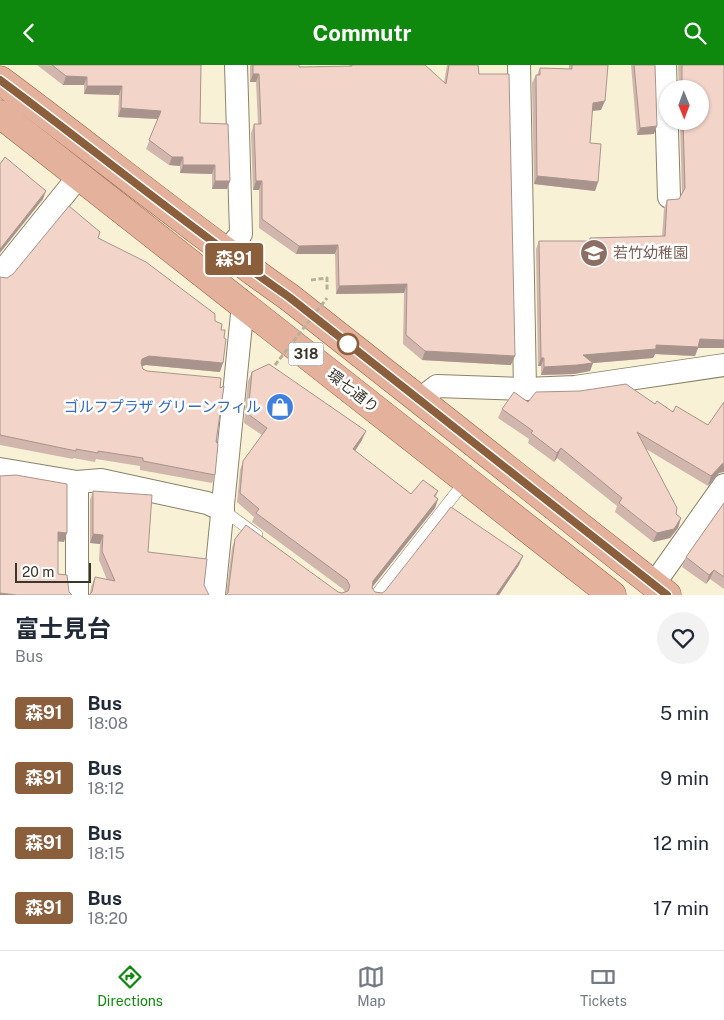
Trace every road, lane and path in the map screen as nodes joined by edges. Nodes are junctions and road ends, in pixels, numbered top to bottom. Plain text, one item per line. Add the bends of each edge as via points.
1 (236, 65) edge
2 (519, 65) edge
3 (665, 65) edge
4 (0, 80) edge
5 (0, 114) edge
6 (80, 176) junction
7 (669, 197) dead end
8 (225, 253) junction
9 (0, 274) edge
10 (312, 279) dead end
11 (243, 304) junction
12 (275, 365) dead end
13 (724, 365) edge
14 (525, 389) junction
15 (420, 400) junction
16 (0, 469) edge
17 (466, 480) junction
18 (78, 481) junction
19 (724, 485) edge
20 (223, 510) junction
21 (269, 544) edge
22 (661, 589) edge
23 (77, 595) edge
24 (214, 595) edge
25 (376, 595) edge
26 (612, 595) edge

1 - 8 street via 241,234
2 - 14 street
3 - 7 street
4 - 8 main road, 318
5 - 6 main road, 環七通り / 318
6 - 9 street
6 - 11 main road, 環七通り / 318
8 - 15 main road, 318 via 289,297
10 - 12 path, bridge via 327,278 328,298
11 - 17 main road, 環七通り / 318
11 - 20 street via 230,381
13 - 14 street via 575,387
14 - 15 street via 436,387
15 - 22 main road, 318
16 - 18 street
17 - 25 lane
17 - 26 main road, 環七通り / 318
18 - 20 street via 101,480 207,503
18 - 23 street
19 - 22 street
20 - 21 lane
20 - 24 street

